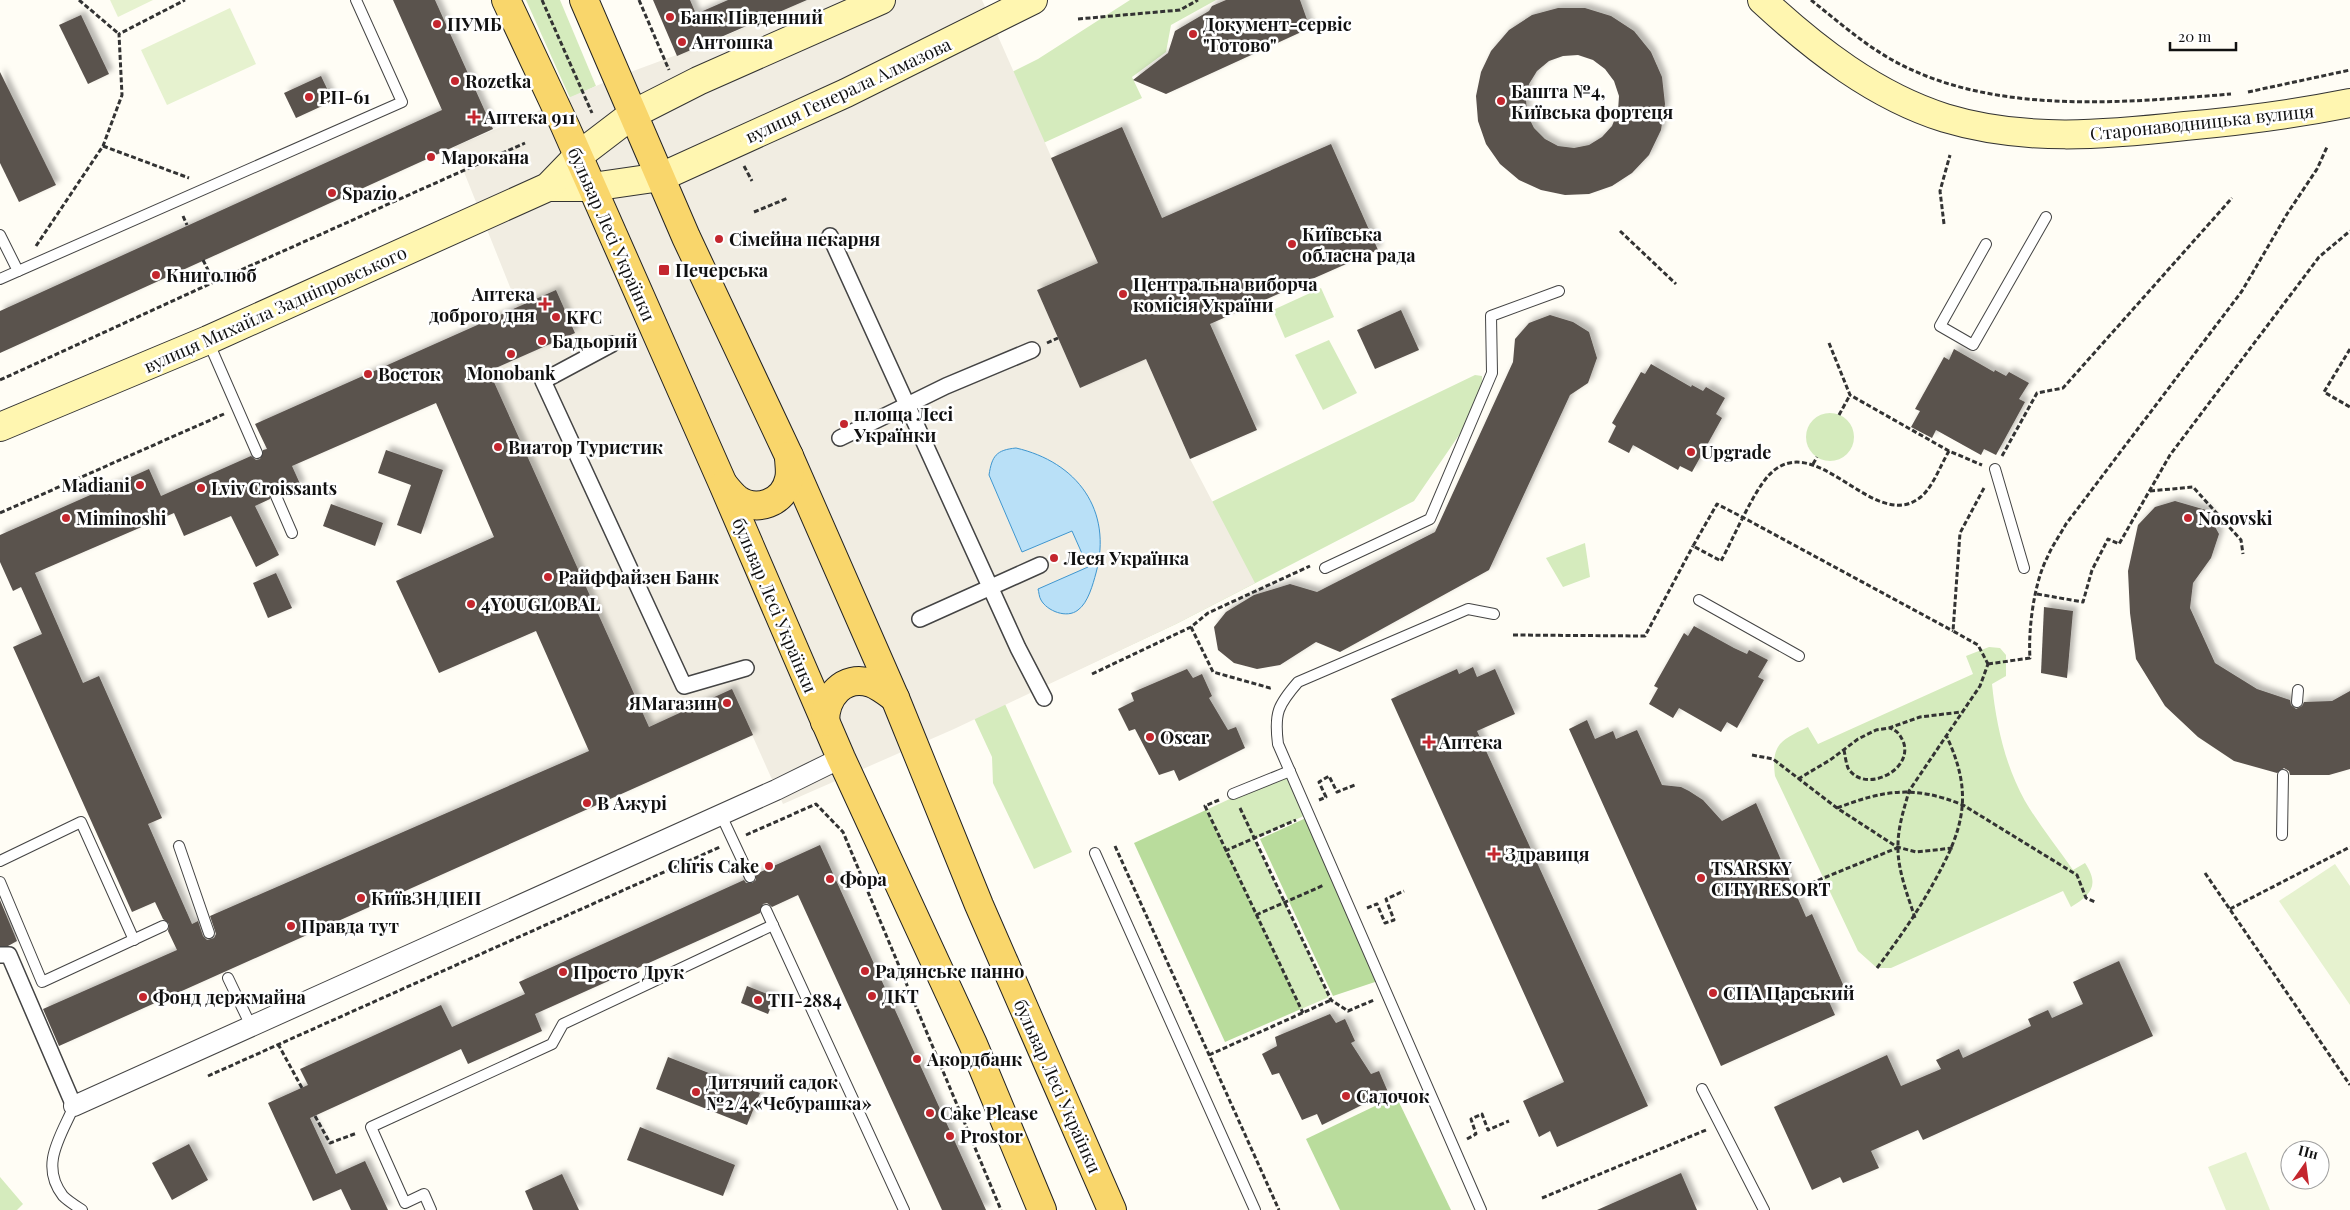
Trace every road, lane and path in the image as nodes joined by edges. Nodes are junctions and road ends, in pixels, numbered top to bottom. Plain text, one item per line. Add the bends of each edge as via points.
1 (79, 0) edge
2 (185, 0) edge
3 (356, 0) edge
4 (506, 0) edge
5 (542, 0) edge
6 (584, 0) edge
7 (639, 0) edge
8 (881, 0) edge
9 (1033, 0) edge
10 (1198, 0) edge
11 (1762, 0) edge
12 (1811, 0) edge
13 (1193, 1) edge
14 (1078, 19) dead end
15 (119, 34) junction
16 (2350, 70) edge
17 (698, 81) junction
18 (2243, 93) dead end
19 (2234, 94) dead end
20 (2350, 103) edge
21 (592, 113) dead end
22 (633, 114) junction
23 (525, 144) dead end
24 (103, 146) junction
25 (2327, 147) dead end
26 (1950, 155) dead end
27 (578, 156) junction
28 (660, 177) junction
29 (210, 186) junction
30 (548, 187) junction
31 (592, 187) junction
32 (788, 198) dead end
33 (2232, 198) dead end
34 (754, 212) dead end
35 (2046, 217) dead end
36 (1944, 224) dead end
37 (1620, 231) dead end
38 (2350, 231) edge
39 (0, 235) edge
40 (830, 236) dead end
41 (1986, 244) dead end
42 (203, 260) dead end
43 (18, 271) junction
44 (0, 280) edge
45 (214, 282) junction
46 (1676, 284) dead end
47 (1559, 291) dead end
48 (208, 340) junction
49 (1829, 343) dead end
50 (612, 344) dead end
51 (2350, 349) edge
52 (1032, 350) dead end
53 (0, 380) edge
54 (1850, 394) junction
55 (907, 406) junction
56 (2350, 406) edge
57 (237, 408) junction
58 (1839, 415) dead end
59 (0, 427) edge
60 (840, 438) dead end
61 (1949, 452) junction
62 (257, 453) dead end
63 (789, 456) junction
64 (1816, 457) dead end
65 (1813, 464) junction
66 (1994, 469) junction
67 (723, 484) junction
68 (2149, 492) junction
69 (276, 496) dead end
70 (0, 513) edge
71 (1744, 518) junction
72 (292, 533) dead end
73 (1694, 546) junction
74 (2243, 554) dead end
75 (1313, 564) dead end
76 (1040, 565) dead end
77 (1325, 568) dead end
78 (2024, 568) dead end
79 (990, 587) junction
80 (2037, 594) junction
81 (1699, 600) dead end
82 (1494, 614) dead end
83 (920, 619) dead end
84 (1191, 627) junction
85 (1954, 631) junction
86 (1513, 635) dead end
87 (1799, 656) dead end
88 (1988, 664) junction
89 (746, 668) dead end
90 (1213, 672) dead end
91 (1092, 674) dead end
92 (2298, 690) dead end
93 (895, 698) junction
94 (1044, 698) dead end
95 (2296, 702) dead end
96 (1961, 712) junction
97 (825, 722) junction
98 (1889, 728) junction
99 (1946, 734) junction
100 (1844, 750) junction
101 (1752, 755) dead end
102 (841, 758) junction
103 (1290, 771) junction
104 (2283, 775) dead end
105 (1798, 779) junction
106 (1355, 785) dead end
107 (1909, 791) junction
108 (1233, 794) joint
109 (1962, 805) junction
110 (1205, 806) dead end
111 (1837, 808) junction
112 (1306, 810) junction
113 (721, 815) junction
114 (2282, 835) dead end
115 (1254, 838) junction
116 (733, 841) junction
117 (179, 846) dead end
118 (1115, 846) dead end
119 (2350, 847) edge
120 (1897, 848) junction
121 (1953, 848) junction
122 (1225, 851) junction
123 (1095, 854) dead end
124 (0, 860) edge
125 (2205, 873) dead end
126 (750, 877) dead end
127 (1337, 879) junction
128 (0, 882) edge
129 (1804, 886) dead end
130 (1404, 890) dead end
131 (2095, 902) dead end
132 (1285, 903) junction
133 (2230, 909) junction
134 (201, 910) junction
135 (766, 910) dead end
136 (190, 914) dead end
137 (1256, 915) junction
138 (1352, 915) junction
139 (1914, 918) junction
140 (772, 925) junction
141 (162, 926) dead end
142 (209, 933) dead end
143 (134, 940) junction
144 (0, 956) edge
145 (1877, 968) dead end
146 (228, 978) dead end
147 (1387, 995) junction
148 (1331, 1000) junction
149 (1303, 1013) junction
150 (250, 1026) junction
151 (278, 1044) junction
152 (1210, 1055) junction
153 (208, 1076) dead end
154 (2350, 1085) edge
155 (302, 1088) dead end
156 (1702, 1089) dead end
157 (74, 1106) junction
158 (315, 1116) dead end
159 (1509, 1121) dead end
160 (1720, 1124) junction
161 (363, 1140) dead end
162 (1452, 1145) junction
163 (1542, 1198) dead end
164 (82, 1210) edge
165 (431, 1210) edge
166 (904, 1210) edge
167 (1001, 1210) edge
168 (1042, 1210) edge
169 (1112, 1210) edge
170 (1255, 1210) edge
171 (1279, 1210) edge
172 (1481, 1210) edge
173 (1764, 1210) edge

1 - 15 path
2 - 15 path
3 - 29 lane via 402,102
4 - 27 main road, бульвар Лесі Українки
5 - 21 path
6 - 22 main road, бульвар Лесі Українки
7 - 17 path via 670,73 689,64
8 - 17 main road
9 - 28 main road, вулиця Генерала Алмазова via 846,93
10 - 13 path
11 - 20 main road, Старонаводницька вулиця via 1822,52 1896,98 1945,118 1989,128 2042,134 2104,135 2250,120
12 - 19 path via 1887,57 1930,77 1974,90 2069,103 2139,102
13 - 14 path via 1180,10
15 - 24 path via 122,95
16 - 18 path
17 - 22 main road
22 - 27 main road
22 - 28 main road, бульвар Лесі Українки
23 - 45 path
24 - 29 path
24 - 43 path
25 - 80 path via 2317,169 2242,291 2066,524 2046,559
26 - 36 path via 1940,191
27 - 30 main road, вулиця Михайла Задніпровського
27 - 31 main road, бульвар Лесі Українки
28 - 31 main road
28 - 63 main road, бульвар Лесі Українки
29 - 43 lane
30 - 31 main road, вулиця Михайла Задніпровського
30 - 48 main road, вулиця Михайла Задніпровського
31 - 67 main road, бульвар Лесі Українки
32 - 34 path
33 - 66 path via 2063,388 2037,392
35 - 41 lane via 1973,345 1940,326
37 - 46 path
38 - 68 path via 2319,257 2170,455
39 - 43 lane
40 - 55 street
42 - 45 path
43 - 44 lane
45 - 53 path
47 - 77 lane via 1491,316 1492,373 1430,519
48 - 57 lane
48 - 59 main road, вулиця Михайла Задніпровського
49 - 54 path
50 - 89 street via 543,382 684,686
51 - 56 path via 2324,392
52 - 55 street
54 - 58 path
54 - 61 path
55 - 60 street
55 - 79 street
57 - 62 lane
57 - 70 path
61 - 65 path via 1926,491 1908,505 1882,502
61 - 66 path
63 - 67 main road via 790,480 774,502 747,504 738,500
63 - 93 main road, бульвар Лесі Українки
64 - 65 path
65 - 71 path via 1790,463 1779,467 1761,486
66 - 78 lane
66 - 85 path via 1960,533
67 - 97 main road, бульвар Лесі Українки
68 - 74 path via 2193,487 2241,540
68 - 80 path via 2119,544 2108,539 2092,570 2083,602
69 - 72 lane
71 - 73 path via 1717,504
71 - 73 path via 1721,561
71 - 85 path
73 - 86 path via 1646,636
75 - 84 path via 1208,613
76 - 79 street
79 - 83 street
79 - 94 street
80 - 88 path via 2029,635 2030,658
81 - 87 lane
82 - 103 lane via 1468,609 1298,682 1282,701 1276,723 1278,744
84 - 90 path
84 - 91 path
85 - 88 path via 1978,645
88 - 96 path via 1980,686
92 - 95 lane
93 - 97 main road via 873,684 862,681 846,684 830,698
93 - 169 main road, бульвар Лесі Українки via 979,905
96 - 98 path via 1920,717
96 - 99 path
97 - 102 main road, бульвар Лесі Українки
98 - 100 path via 1876,730
98 - 100 path via 1901,736 1904,757 1898,768 1882,777 1867,779 1855,776 1848,767
99 - 107 path
99 - 109 path via 1959,770
100 - 105 path
101 - 105 path via 1773,759
102 - 113 street
102 - 168 main road, бульвар Лесі Українки via 973,1044
103 - 108 lane
103 - 112 lane
104 - 114 lane
105 - 111 path
106 - 112 path via 1337,792 1330,776 1319,782 1326,797
107 - 109 path
107 - 111 path via 1890,791 1864,797
107 - 120 path
108 - 115 path
109 - 121 path via 1959,833
109 - 131 path via 2077,875 2086,898
110 - 122 path
111 - 120 path
112 - 115 path
112 - 127 lane
113 - 116 lane
113 - 150 street
115 - 122 path
115 - 132 path
116 - 126 lane
116 - 151 path
116 - 167 path via 816,804 843,832
117 - 134 lane
118 - 152 path
119 - 133 path
120 - 121 path via 1916,852
120 - 129 path
120 - 139 path
121 - 139 path
122 - 137 path
123 - 170 lane
124 - 143 lane via 81,822
125 - 133 path
127 - 132 path
127 - 138 lane
128 - 143 lane via 42,982
130 - 138 path via 1386,899 1394,920 1385,923 1377,904
132 - 137 path
132 - 148 path
133 - 154 path
134 - 136 lane
134 - 142 lane
135 - 140 lane
137 - 149 path
138 - 147 lane
139 - 145 path
140 - 165 lane via 563,1024 552,1044 371,1127 405,1203 424,1194
140 - 166 lane
141 - 143 lane
144 - 157 street via 9,955
146 - 150 lane
147 - 148 path via 1348,1011
147 - 162 lane
148 - 149 path
149 - 152 path
150 - 157 street
151 - 153 path
151 - 155 path
152 - 171 path
156 - 160 lane
157 - 164 lane via 51,1157 53,1176 63,1196
158 - 161 path via 330,1143 359,1132
159 - 162 path via 1488,1130 1482,1114 1471,1119 1476,1134
160 - 163 path
160 - 173 lane
162 - 172 lane

